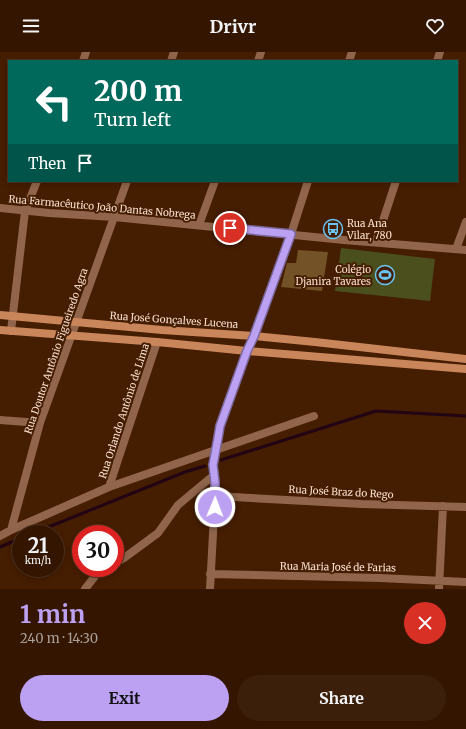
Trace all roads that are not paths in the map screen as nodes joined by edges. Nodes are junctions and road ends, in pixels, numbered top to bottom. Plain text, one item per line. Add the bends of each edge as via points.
1 (37, 182) edge
2 (127, 182) edge
3 (215, 182) edge
4 (308, 182) edge
5 (396, 182) edge
6 (0, 208) edge
7 (24, 211) junction
8 (114, 217) junction
9 (466, 222) edge
10 (199, 225) junction
11 (291, 234) junction
12 (376, 242) junction
13 (456, 249) junction
14 (466, 250) edge
15 (0, 315) edge
16 (12, 316) junction
17 (76, 323) junction
18 (0, 330) edge
19 (11, 331) junction
20 (72, 336) junction
21 (254, 336) junction
22 (158, 342) junction
23 (247, 351) junction
24 (466, 359) edge
25 (466, 369) edge
26 (314, 416) dead end
27 (0, 420) edge
28 (40, 423) junction
29 (215, 450) junction
30 (214, 475) junction
31 (109, 487) junction
32 (216, 496) junction
33 (443, 506) junction
34 (466, 507) edge
35 (11, 530) junction
36 (0, 536) edge
37 (124, 558) edge
38 (210, 574) junction
39 (94, 577) edge
40 (440, 580) junction
41 (466, 582) edge
42 (85, 589) edge
43 (210, 589) edge
44 (439, 589) edge

1 - 7 street
2 - 8 street, Rua Doutor Antônio Figueiredo Agra
3 - 10 street
4 - 11 street
5 - 12 street
6 - 7 street, Rua Farmacêutico João Dantas Nobrega
7 - 8 street, Rua Farmacêutico João Dantas Nobrega
7 - 16 street
8 - 10 street, Rua Farmacêutico João Dantas Nobrega
8 - 17 street, Rua Doutor Antônio Figueiredo Agra
9 - 13 street
10 - 11 street, Rua Farmacêutico João Dantas Nobrega
11 - 12 street, Rua Farmacêutico João Dantas Nobrega
11 - 21 street
12 - 13 street, Rua Farmacêutico João Dantas Nobrega
13 - 14 street, Rua Farmacêutico João Dantas Nobrega
15 - 16 street, Rua José Gonçalves Lucena
16 - 17 street, Rua José Gonçalves Lucena
16 - 19 street
17 - 20 street, Rua Doutor Antônio Figueiredo Agra
17 - 21 street, Rua José Gonçalves Lucena
18 - 19 street
19 - 20 street
20 - 22 street
20 - 28 street, Rua Doutor Antônio Figueiredo Agra
21 - 23 street
21 - 24 street, Rua José Gonçalves Lucena
22 - 23 street
22 - 31 street, Rua Orlando Antônio de Lima
23 - 25 street
23 - 29 street via 220,426
26 - 29 street
27 - 28 street
28 - 35 street, Rua Doutor Antônio Figueiredo Agra
29 - 30 street
29 - 31 street
30 - 32 street
30 - 37 street via 178,505 158,533
31 - 35 street
32 - 33 street, Rua José Braz do Rego
32 - 38 street
33 - 34 street, Rua José Braz do Rego
33 - 40 street
35 - 36 street
38 - 40 street, Rua Maria José de Farias
38 - 43 street
39 - 42 street
40 - 41 street, Rua Maria José de Farias
40 - 44 street

